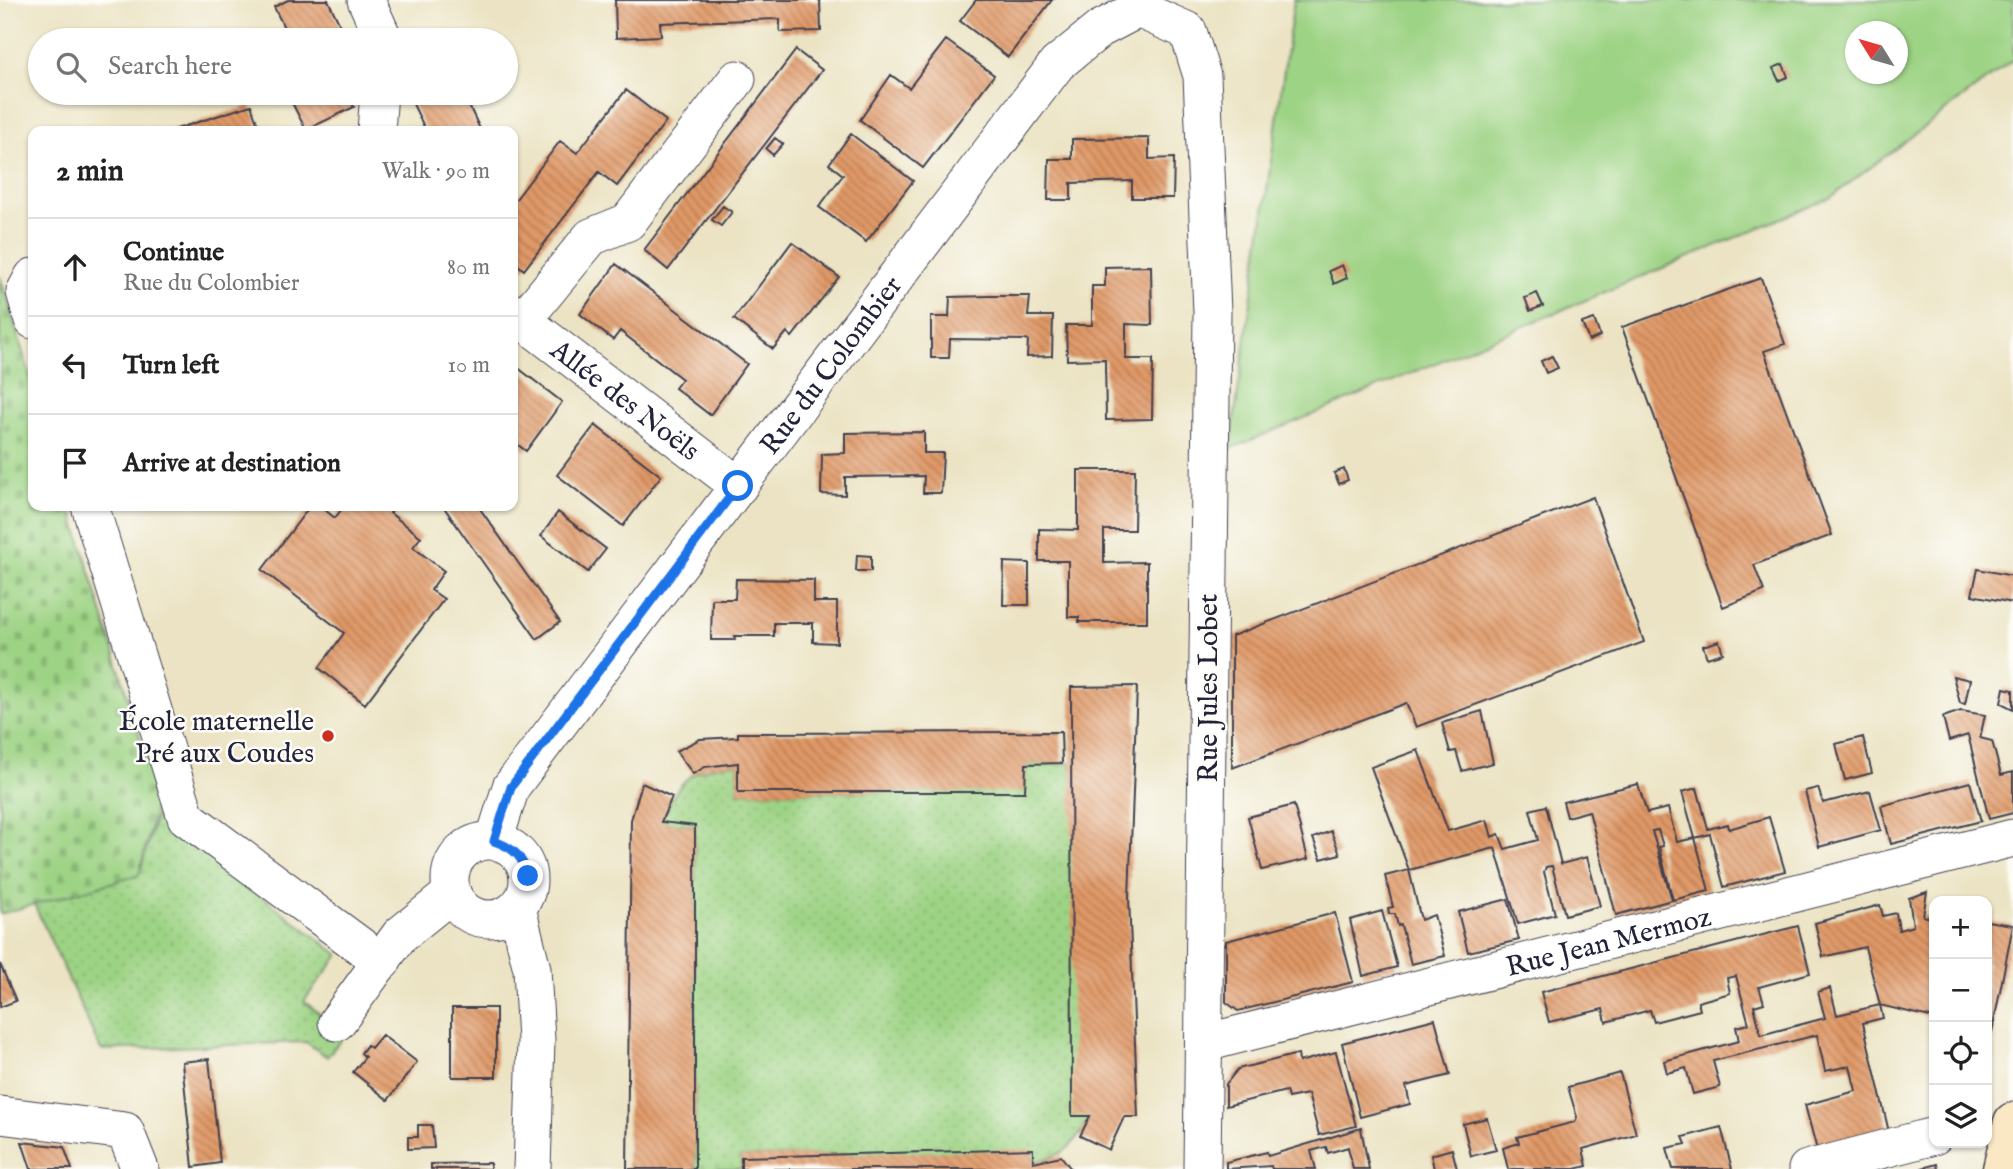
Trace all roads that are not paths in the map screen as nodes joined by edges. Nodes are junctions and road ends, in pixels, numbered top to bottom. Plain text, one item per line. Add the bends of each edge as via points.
1 (366, 0) edge
2 (379, 28) edge
3 (737, 79) dead end
4 (378, 105) edge
5 (376, 126) edge
6 (1210, 207) joint
7 (28, 285) edge
8 (28, 304) edge
9 (518, 317) edge
10 (738, 486) junction
11 (92, 511) edge
12 (2013, 838) edge
13 (494, 841) junction
14 (452, 893) junction
15 (517, 908) junction
16 (382, 962) junction
17 (337, 1022) dead end
18 (1205, 1043) junction
19 (0, 1115) edge
20 (2013, 1120) edge
21 (1992, 1122) edge
22 (1929, 1137) edge
23 (140, 1169) edge
24 (532, 1169) edge
25 (1202, 1169) edge
26 (1807, 1169) edge
27 (2002, 1169) edge

1 - 2 street
3 - 9 street via 628,222 591,237
4 - 5 street
6 - 10 street, Rue du Colombier via 1202,76 1188,31 1138,9 1100,29 1057,64
6 - 18 street, Rue Jules Lobet
7 - 8 street via 24,292
9 - 10 street, Allée des Noëls
10 - 13 street, Rue du Colombier via 511,787
11 - 16 street via 186,817
12 - 18 street, Rue Jean Mermoz
13 - 14 street via 478,842 459,856 450,877
13 - 15 street via 523,859 526,893
14 - 15 street via 472,916 504,917
14 - 16 street via 400,935
15 - 24 street via 532,969 536,1041
16 - 17 street
18 - 25 street, Rue Jules Lobet
19 - 23 street via 125,1131
20 - 21 street
20 - 27 main road
22 - 26 street

